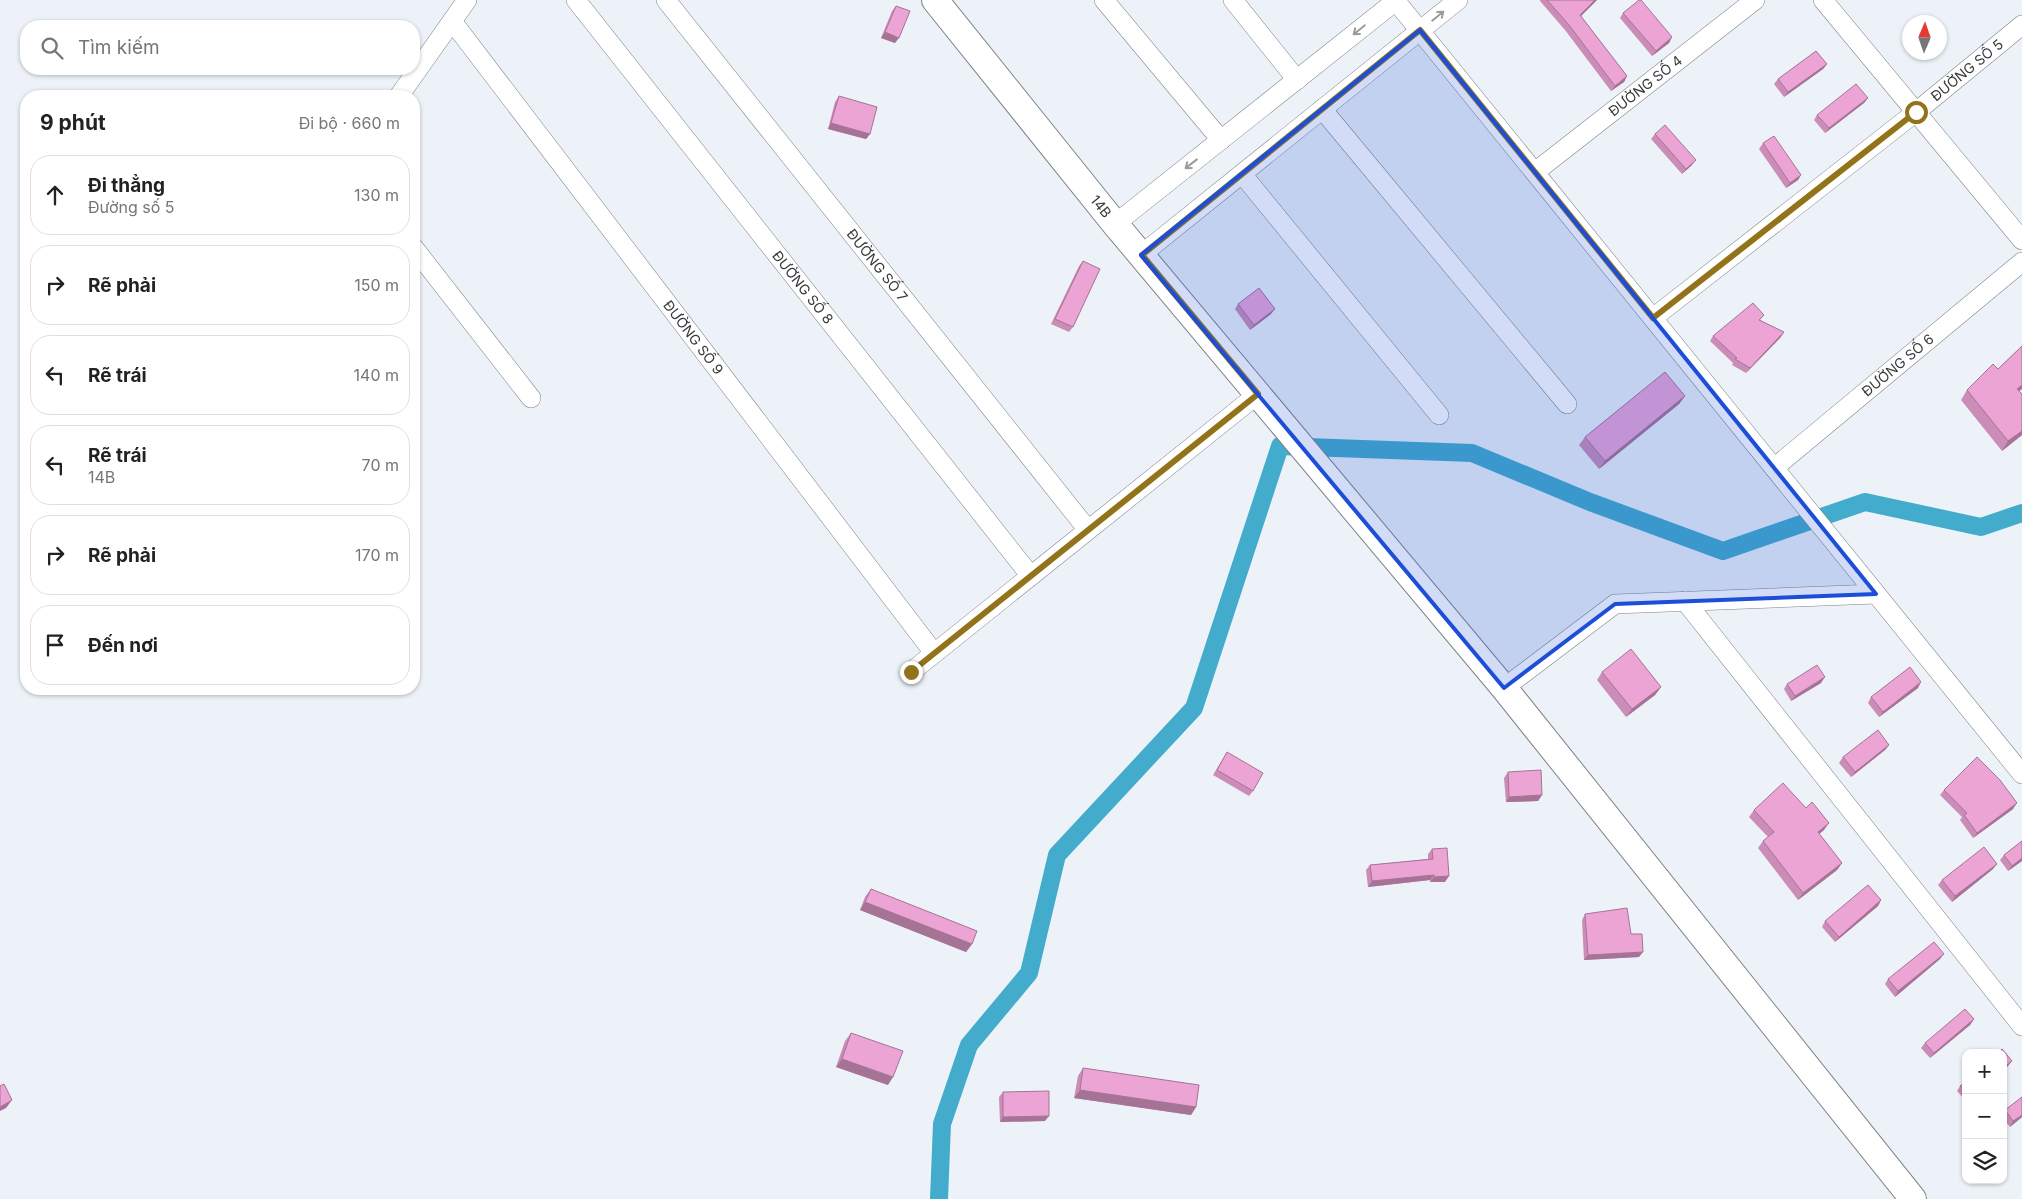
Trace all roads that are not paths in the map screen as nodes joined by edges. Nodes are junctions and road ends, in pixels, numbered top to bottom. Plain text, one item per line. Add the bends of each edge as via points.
1 (467, 0) edge
2 (576, 0) edge
3 (666, 0) edge
4 (935, 0) edge
5 (1104, 0) edge
6 (1233, 0) edge
7 (1396, 0) edge
8 (1458, 0) edge
9 (1755, 0) edge
10 (1823, 0) edge
11 (452, 21) junction
12 (2022, 25) edge
13 (1420, 30) junction
14 (420, 66) edge
15 (414, 75) edge
16 (1297, 80) junction
17 (403, 90) edge
18 (1322, 109) junction
19 (1916, 112) junction
20 (1221, 140) junction
21 (1534, 172) junction
22 (1242, 174) junction
23 (1116, 224) junction
24 (2022, 240) edge
25 (1142, 255) junction
26 (420, 256) edge
27 (2022, 262) edge
28 (1653, 318) junction
29 (531, 398) dead end
30 (1265, 402) junction
31 (1567, 404) dead end
32 (1439, 415) dead end
33 (1774, 468) junction
34 (1088, 530) junction
35 (1030, 576) junction
36 (1876, 594) junction
37 (1685, 601) junction
38 (934, 653) junction
39 (911, 672) dead end
40 (1504, 688) junction
41 (2022, 774) edge
42 (2022, 1026) edge
43 (1913, 1199) edge

1 - 11 street
2 - 35 street, ĐƯỜNG SỐ 8
3 - 34 street, ĐƯỜNG SỐ 7
4 - 23 street, 14B
5 - 20 street
6 - 16 street
7 - 13 street
7 -> 16 street
13 -> 8 street
9 - 21 street, ĐƯỜNG SỐ 4
10 - 19 street
11 - 14 street
11 - 38 street, ĐƯỜNG SỐ 9
12 - 19 street, ĐƯỜNG SỐ 5
13 - 18 street
13 - 21 street
15 - 17 street
16 - 20 street
18 - 22 street
18 - 31 street
19 - 24 street
19 - 28 street, ĐƯỜNG SỐ 5
20 -> 23 street
21 - 28 street
22 - 25 street
22 - 32 street
23 - 25 street, 14B
25 - 30 street, 14B
26 - 29 street
27 - 33 street, ĐƯỜNG SỐ 6
28 - 33 street
30 - 34 street
30 - 40 street, 14B
33 - 36 street
34 - 35 street
35 - 38 street
36 - 37 street
36 - 41 street
37 - 40 street via 1615,604
37 - 42 street
38 - 39 street
40 - 43 street, 14B

